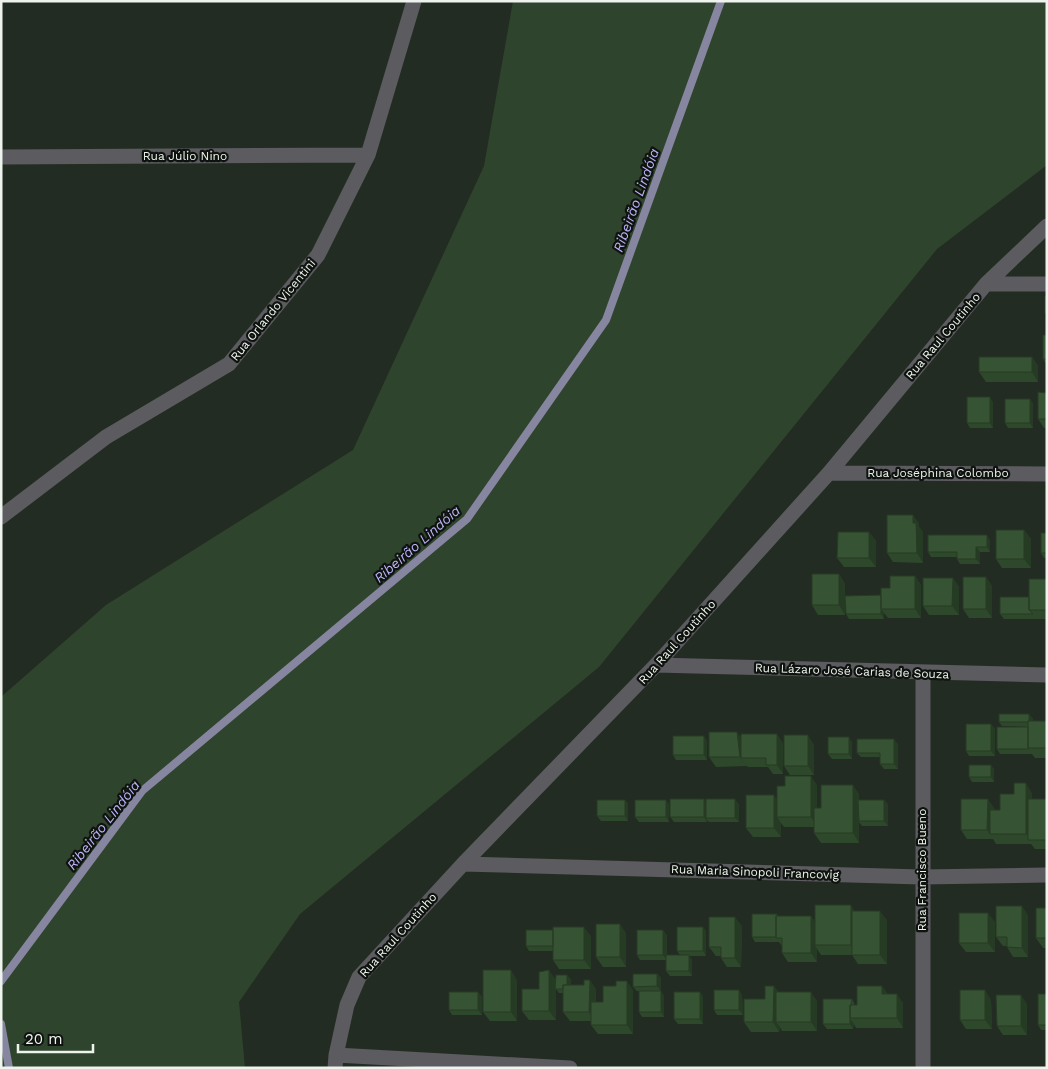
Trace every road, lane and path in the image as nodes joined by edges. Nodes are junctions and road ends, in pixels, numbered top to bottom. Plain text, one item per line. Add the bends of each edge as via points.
1 (414, 1) edge
2 (368, 155) junction
3 (1, 156) edge
4 (1047, 226) edge
5 (986, 284) junction
6 (1047, 284) edge
7 (830, 473) junction
8 (1047, 474) edge
9 (1, 517) edge
10 (656, 665) junction
11 (923, 673) junction
12 (1047, 674) edge
13 (463, 864) junction
14 (1047, 875) edge
15 (921, 877) junction
16 (335, 1062) edge
17 (570, 1068) edge
18 (923, 1068) edge

1 - 2 street, Rua Orlando Vicentini
2 - 3 street, Rua Júlio Nino
2 - 9 street, Rua Orlando Vicentini via 318,255 229,364 106,437
4 - 5 street, Rua Raul Coutinho
5 - 6 street
5 - 7 street, Rua Raul Coutinho
7 - 8 street, Rua Joséphina Colombo
7 - 10 street, Rua Raul Coutinho
10 - 11 street, Rua Lázaro José Carias de Souza
10 - 13 street, Rua Raul Coutinho
11 - 12 street, Rua Lázaro José Carias de Souza
11 - 15 street, Rua Francisco Bueno
13 - 15 street, Rua Maria Sinopoli Francovig
13 - 16 street, Rua Raul Coutinho via 359,977 347,1005
14 - 15 street, Rua Maria Sinopoli Francovig
15 - 18 street, Rua Francisco Bueno
16 - 17 street

